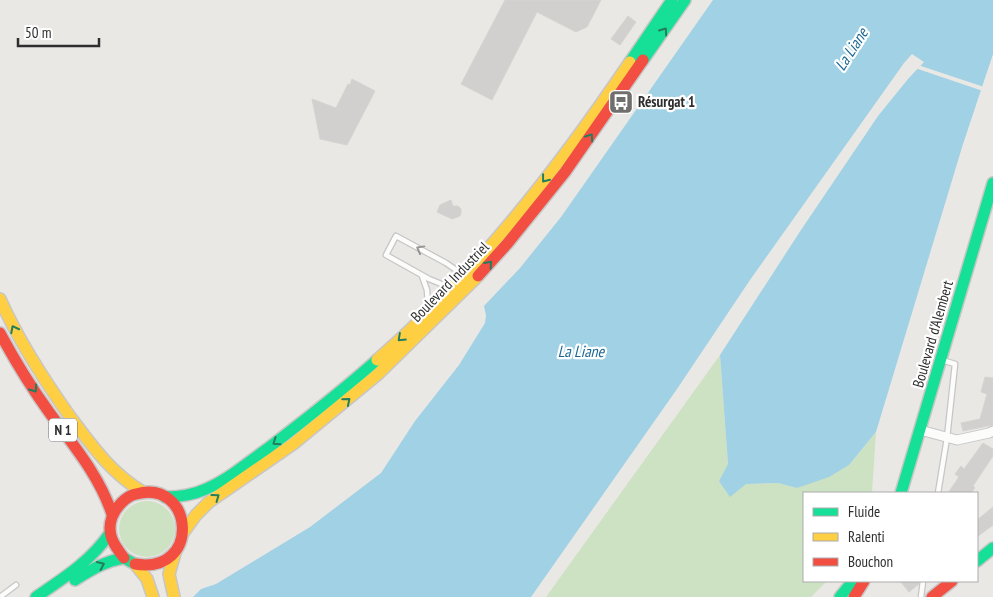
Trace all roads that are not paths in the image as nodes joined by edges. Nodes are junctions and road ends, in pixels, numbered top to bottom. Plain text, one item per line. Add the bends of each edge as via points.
1 (672, 0) edge
2 (685, 0) edge
3 (993, 183) edge
4 (421, 274) junction
5 (467, 283) junction
6 (452, 288) junction
7 (0, 299) edge
8 (427, 313) junction
9 (0, 333) edge
10 (941, 360) junction
11 (920, 430) junction
12 (993, 431) edge
13 (947, 438) junction
14 (143, 492) junction
15 (901, 492) edge
16 (938, 492) edge
17 (165, 497) junction
18 (112, 514) junction
19 (110, 533) junction
20 (184, 533) junction
21 (993, 548) edge
22 (175, 553) junction
23 (124, 558) junction
24 (978, 560) edge
25 (135, 564) junction
26 (852, 582) edge
27 (863, 582) edge
28 (923, 582) edge
29 (951, 582) edge
30 (16, 585) dead end
31 (51, 592) edge
32 (152, 594) edge
33 (0, 597) edge
34 (36, 597) edge
35 (174, 597) edge
36 (840, 597) edge
37 (854, 597) edge
38 (921, 597) edge
39 (932, 597) edge

1 -> 5 main road, Boulevard Industriel via 553,169
5 -> 2 main road, Boulevard Industriel via 524,224 574,160
3 - 10 main road, Boulevard d'Alembert
5 -> 4 lane via 446,263 396,236 386,255
4 - 6 lane
4 - 8 lane via 427,290
5 - 6 main road, Boulevard Industriel
20 -> 5 main road, Boulevard Industriel via 209,502 292,444 378,374
6 - 8 main road, Boulevard Industriel
14 -> 7 main road, N 1 via 119,474 85,437 38,369
8 -> 17 main road, Boulevard Industriel via 290,433 211,487 184,497
9 -> 18 main road, N 1 via 29,382 91,468 107,497
10 - 11 main road, Boulevard d'Alembert
10 - 13 lane via 955,364
11 - 13 street
11 - 15 main road, Boulevard d'Alembert
12 - 13 street via 962,440
13 - 16 lane
14 - 17 main road
14 - 18 main road via 125,499
17 - 20 main road via 178,510
18 - 19 main road
19 - 23 main road via 115,548
19 - 31 main road via 87,560
20 - 22 main road
21 - 24 main road
22 - 25 main road via 158,564
22 - 35 main road via 169,571
23 - 25 main road
31 -> 23 main road via 93,568
25 - 32 main road via 145,576
26 - 36 main road
27 - 37 main road
28 - 38 lane
29 - 39 main road
30 - 33 lane
31 - 34 main road

